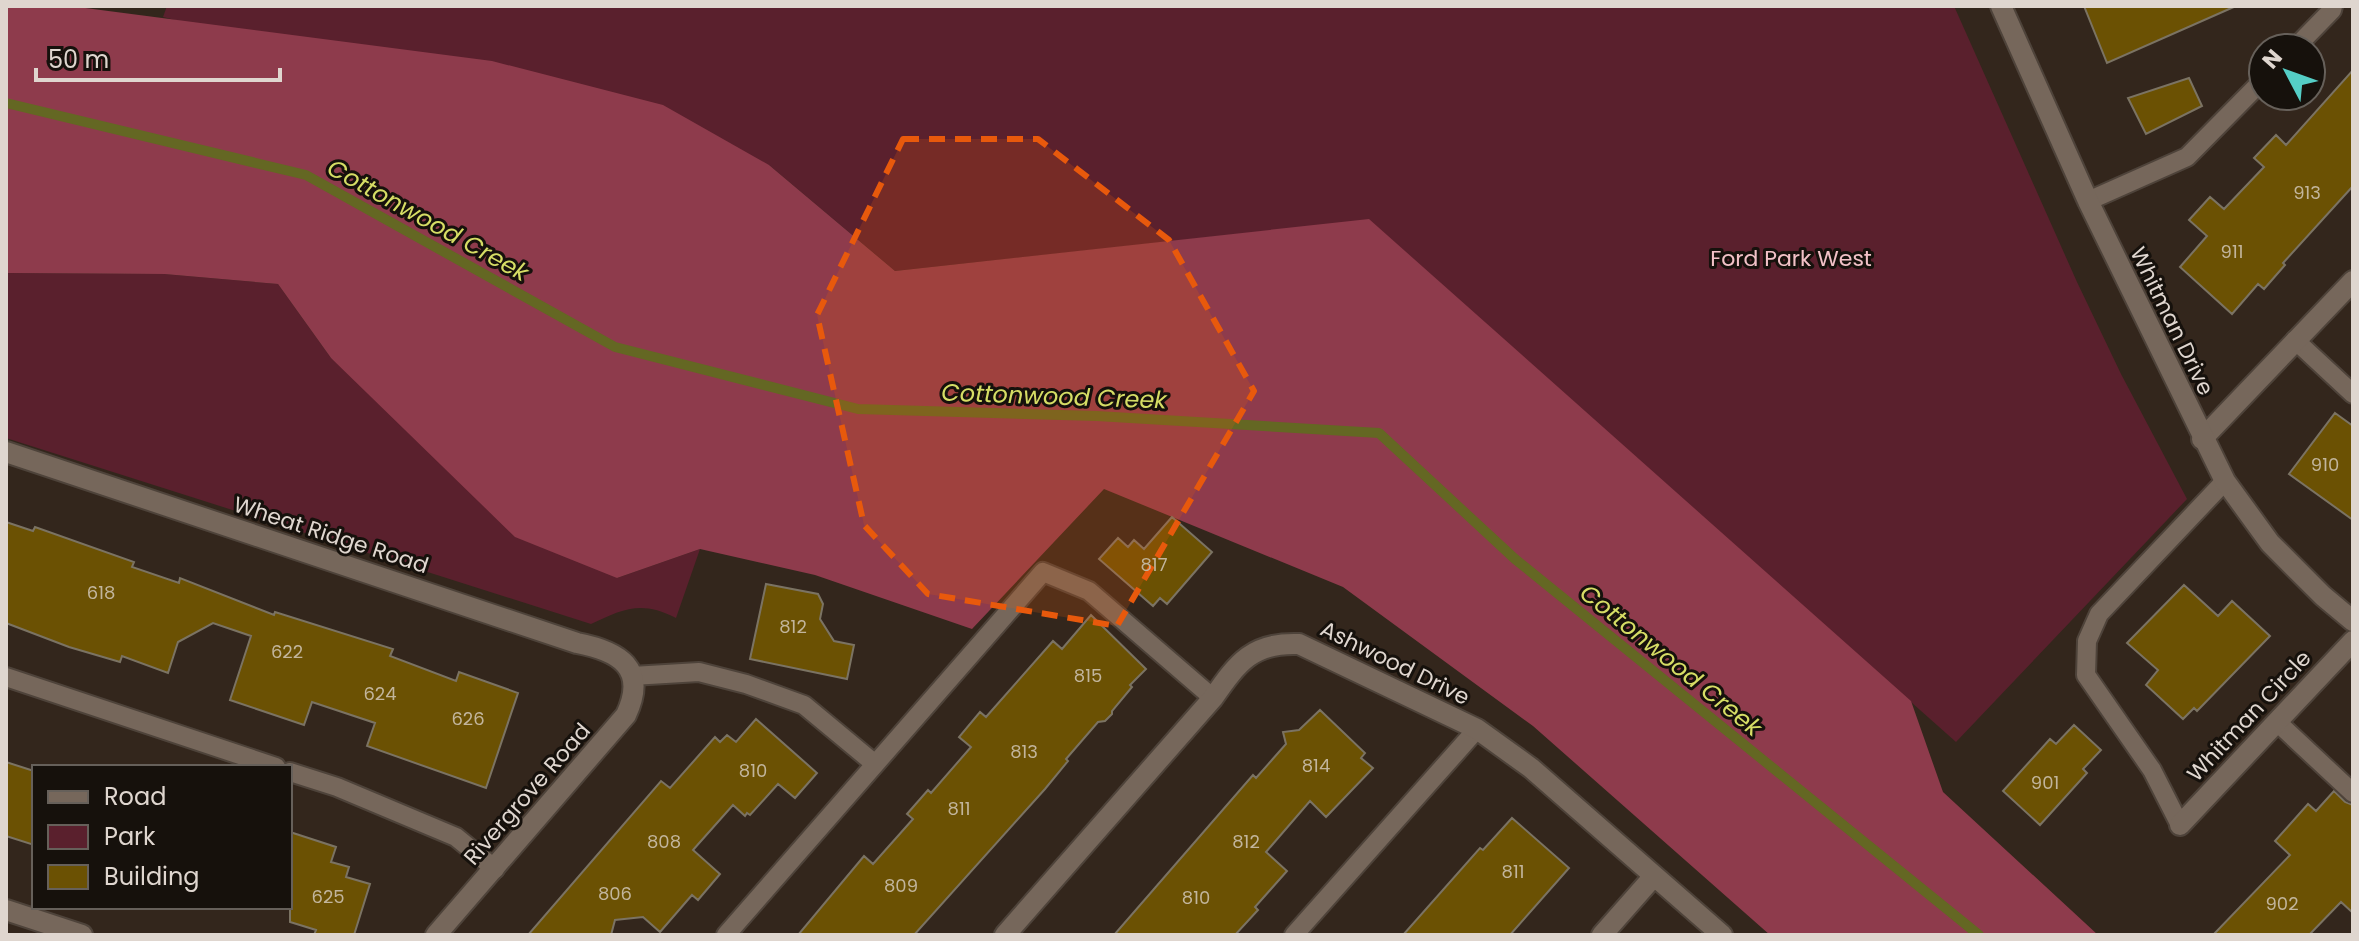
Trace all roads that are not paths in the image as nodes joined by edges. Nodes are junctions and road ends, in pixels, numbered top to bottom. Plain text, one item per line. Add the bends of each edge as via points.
1 (2001, 6) edge
2 (2333, 6) edge
3 (2311, 32) edge
4 (2247, 96) edge
5 (2088, 201) junction
6 (2353, 281) edge
7 (2295, 340) junction
8 (2353, 394) edge
9 (2202, 439) junction
10 (6, 452) edge
11 (2225, 481) junction
12 (2353, 621) edge
13 (2353, 641) edge
14 (632, 676) junction
15 (6, 677) edge
16 (1213, 698) junction
17 (2277, 722) junction
18 (1477, 729) junction
19 (875, 764) junction
20 (270, 765) edge
21 (292, 773) edge
22 (2353, 793) edge
23 (2180, 825) joint
24 (495, 869) junction
25 (1654, 876) junction
26 (6, 910) edge
27 (82, 935) edge
28 (436, 935) edge
29 (726, 935) edge
30 (1005, 935) edge
31 (1294, 935) edge
32 (1602, 935) edge
33 (1722, 935) edge

1 - 5 street, Whitman Drive
2 - 3 lane
4 - 5 lane via 2187,157
5 - 9 street, Whitman Drive
6 - 7 street
7 - 8 lane
7 - 9 street
9 - 11 street, Whitman Drive
10 - 14 street, Wheat Ridge Road via 604,648 616,654
11 - 12 street, Whitman Drive via 2270,543
11 - 23 lane via 2099,614 2087,641 2086,675 2152,770
13 - 17 street, Whitman Circle
14 - 19 lane via 699,672 804,705
14 - 24 street, Rivergrove Road via 626,715
15 - 20 lane
16 - 18 street, Ashwood Drive via 1245,657 1280,643 1299,644
16 - 19 lane via 1089,591 1043,572
16 - 30 street, Ashwood Drive
17 - 22 lane
17 - 23 street, Whitman Circle
18 - 25 street, Ashwood Drive via 1531,768
18 - 31 lane
19 - 29 lane
21 - 24 lane via 456,837
24 - 28 street, Rivergrove Road
25 - 32 street
25 - 33 street, Ashwood Drive
26 - 27 street

